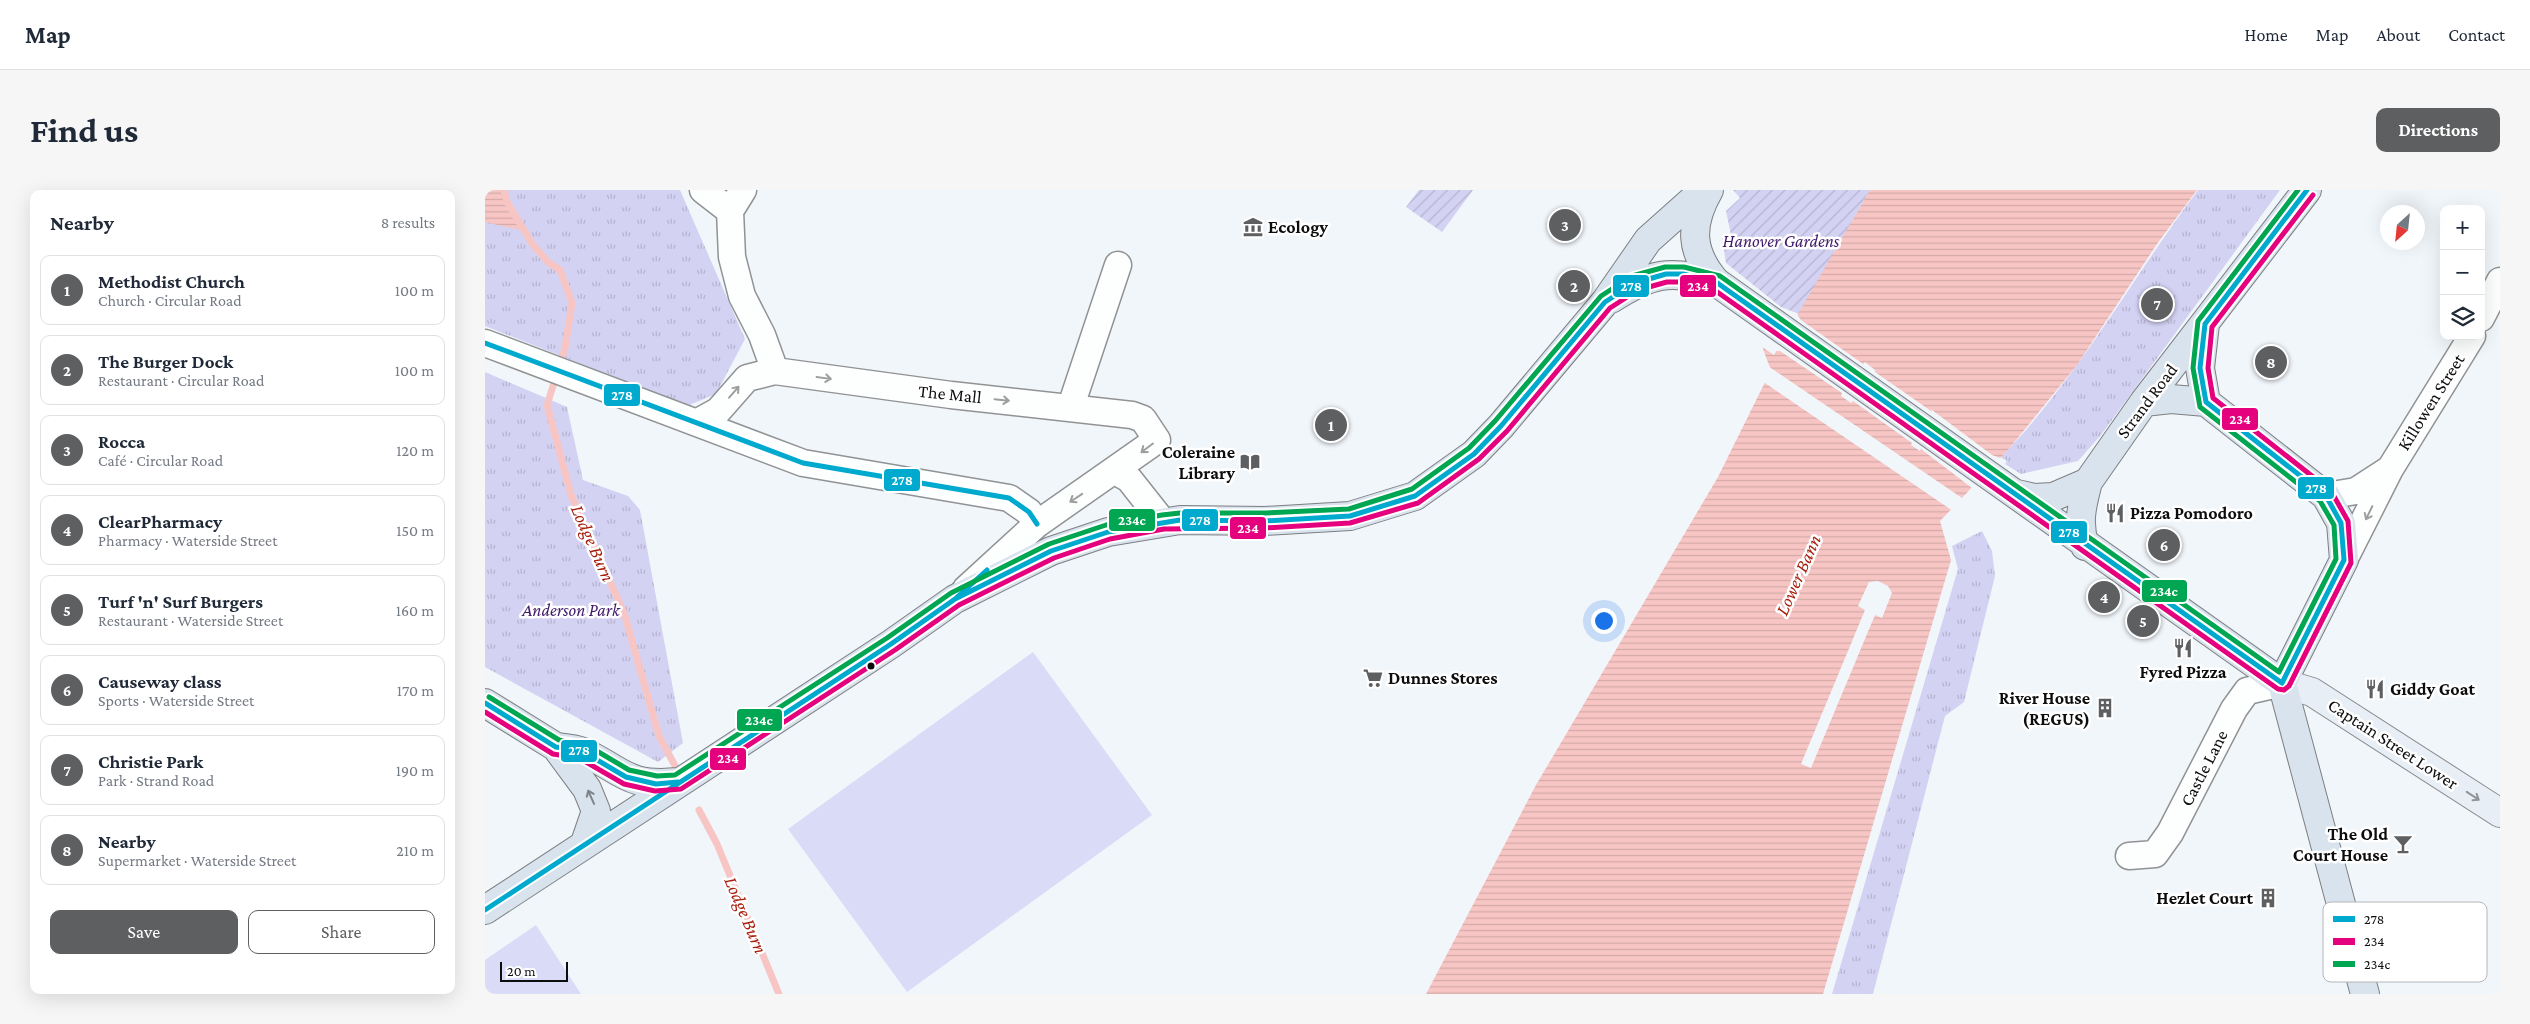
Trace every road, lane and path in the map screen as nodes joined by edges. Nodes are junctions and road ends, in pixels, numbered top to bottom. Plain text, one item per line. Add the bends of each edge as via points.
1 (703, 190) edge
2 (1704, 190) edge
3 (1709, 190) edge
4 (2307, 190) edge
5 (737, 201) edge
6 (1118, 265) dead end
7 (2500, 280) edge
8 (1716, 282) junction
9 (1605, 302) junction
10 (2485, 310) edge
11 (2205, 324) junction
12 (2470, 340) edge
13 (485, 343) edge
14 (775, 371) junction
15 (2144, 402) junction
16 (2206, 402) junction
17 (1071, 406) junction
18 (698, 422) junction
19 (2390, 469) junction
20 (1115, 471) junction
21 (2088, 482) junction
22 (2326, 496) junction
23 (2047, 505) junction
24 (1163, 522) junction
25 (1037, 524) junction
26 (2085, 546) junction
27 (2344, 560) junction
28 (955, 599) junction
29 (2282, 683) junction
30 (485, 703) edge
31 (556, 747) junction
32 (686, 776) junction
33 (2500, 813) edge
34 (585, 843) junction
35 (2129, 856) dead end
36 (2340, 902) edge
37 (485, 910) edge

1 - 5 street
2 - 9 main road via 1648,240
3 - 8 main road via 1701,204 1696,235 1697,256
4 - 11 main road, Strand Road
5 - 14 street via 732,258 742,296 762,335
6 - 17 street
7 - 10 street
8 - 9 main road via 1683,274 1667,274 1635,283
8 - 23 main road via 2017,494
9 - 24 main road via 1481,447 1415,496 1350,516
11 - 15 main road, Strand Road
11 - 16 main road via 2200,368
12 - 19 street, Killowen Street
13 - 18 street
14 -> 17 street, The Mall via 951,395
18 -> 14 street, The Mall via 718,411 747,378
15 - 16 main road via 2171,399
15 - 21 main road, Strand Road
16 - 22 main road
17 -> 20 street, The Mall via 1132,414 1143,419 1157,440
18 - 25 street via 803,463 1009,498 1029,512
19 - 22 street, Killowen Street via 2356,491
19 -> 27 street, Killowen Street
20 - 24 street via 1129,479
20 -> 25 street
21 - 23 main road
21 - 26 main road via 2080,515
22 - 27 main road via 2341,523
23 - 26 main road
24 - 28 main road via 1108,532 1051,551
25 - 28 street
26 - 29 main road
27 - 29 main road, Killowen Street
28 - 32 main road
29 -> 33 main road, Captain Street Lower via 2312,692
29 - 35 street, Castle Lane via 2247,691 2234,709 2170,833 2155,854
29 - 36 main road
30 - 31 main road
31 - 32 main road via 582,751 614,771 642,782 656,784
34 -> 31 main road via 596,810 587,788
32 - 34 main road
34 - 37 main road

